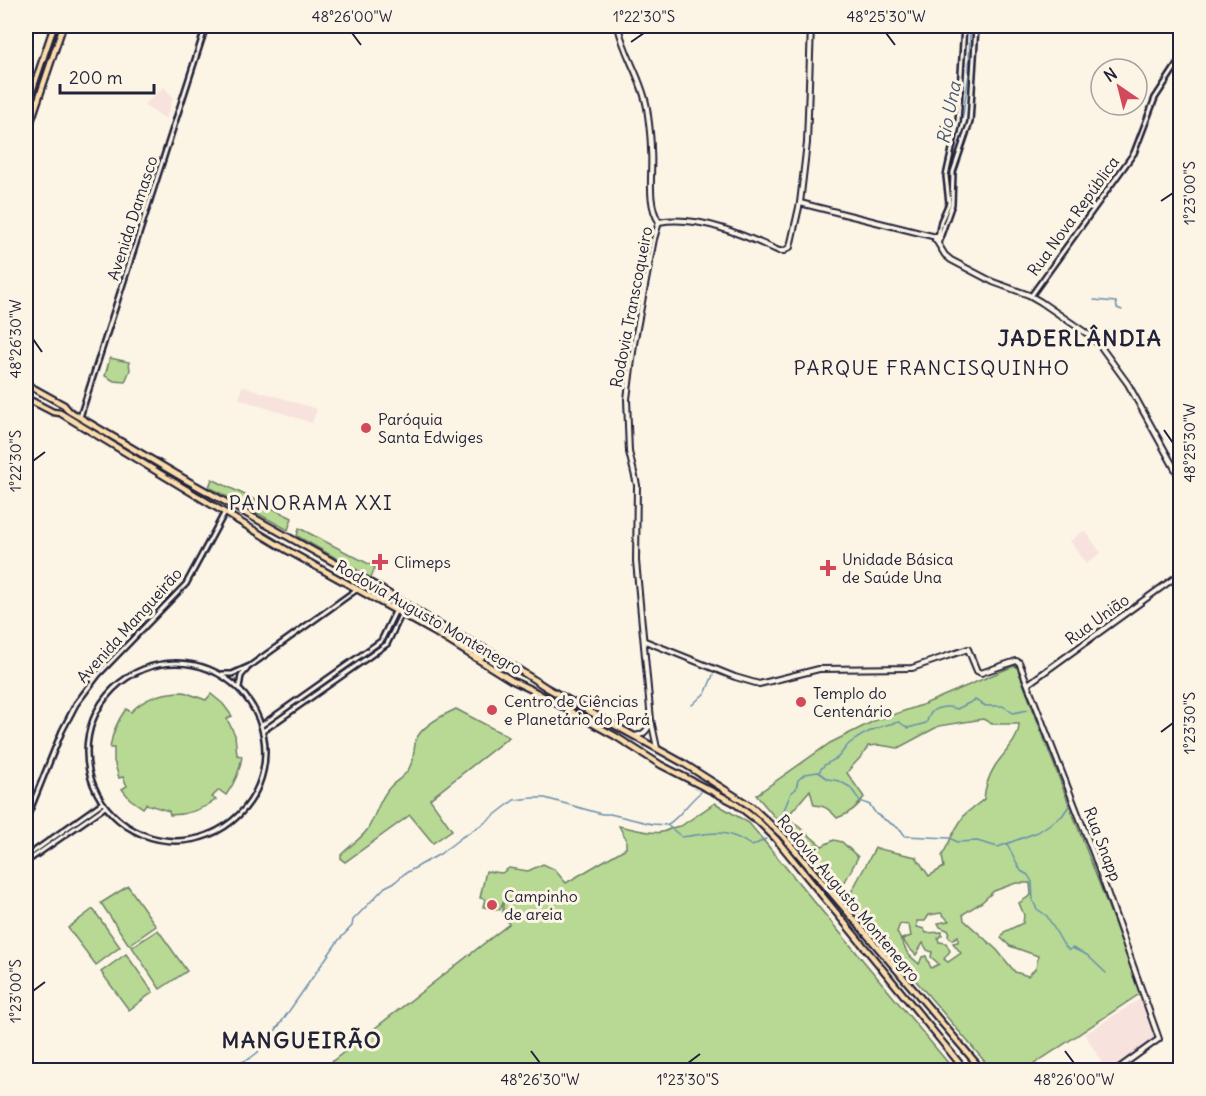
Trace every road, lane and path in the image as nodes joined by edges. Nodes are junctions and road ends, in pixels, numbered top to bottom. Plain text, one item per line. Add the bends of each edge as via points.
1 (54, 26) edge
2 (63, 26) edge
3 (206, 26) edge
4 (618, 26) edge
5 (811, 26) edge
6 (964, 26) edge
7 (976, 26) edge
8 (1180, 60) edge
9 (26, 109) edge
10 (26, 136) edge
11 (800, 203) junction
12 (659, 222) junction
13 (938, 239) junction
14 (1031, 296) junction
15 (26, 386) edge
16 (26, 396) edge
17 (68, 410) junction
18 (60, 413) junction
19 (80, 417) junction
20 (1180, 478) edge
21 (225, 512) junction
22 (1180, 574) edge
23 (356, 590) junction
24 (395, 612) junction
25 (401, 615) junction
26 (645, 641) junction
27 (451, 644) junction
28 (483, 648) junction
29 (250, 666) junction
30 (488, 666) junction
31 (518, 668) junction
32 (220, 674) junction
33 (1028, 684) junction
34 (238, 687) junction
35 (651, 720) junction
36 (262, 725) junction
37 (263, 731) junction
38 (632, 736) junction
39 (657, 749) junction
40 (102, 803) junction
41 (105, 807) junction
42 (26, 820) edge
43 (26, 857) edge
44 (26, 862) edge
45 (931, 1009) junction
46 (921, 1017) junction
47 (965, 1070) edge
48 (982, 1071) edge
49 (1116, 1071) edge

1 - 9 main road
2 - 10 main road
3 - 19 street, Avenida Damasco
4 - 12 main road via 647,105 652,203
5 - 11 main road, Rodovia Transcoqueiro
6 - 13 street via 958,122 946,176 949,202
7 - 13 street via 969,122 952,172 952,204
8 - 14 street, Rua Nova República via 1155,98 1135,150
11 - 12 main road, Rodovia Transcoqueiro via 792,244 784,251 727,229 690,222
11 - 13 main road via 931,234
12 - 26 main road, Rodovia Transcoqueiro via 627,399 629,452 636,485 636,561
13 - 14 main road via 948,258 993,282
14 - 20 main road via 1101,346 1128,384
15 - 17 main road
15 - 17 main road, Rodovia Augusto Montenegro
16 - 18 main road
16 - 18 main road, Rodovia Augusto Montenegro
17 - 19 main road, Rodovia Augusto Montenegro
18 - 21 main road, Rodovia Augusto Montenegro
19 - 28 main road, Rodovia Augusto Montenegro
21 - 23 main road, Rodovia Augusto Montenegro
21 - 42 street, Avenida Mangueirão via 186,584 98,675 76,704
22 - 33 main road, Rua União
23 - 24 main road, Rodovia Augusto Montenegro
23 - 29 street
24 - 25 main road, Rodovia Augusto Montenegro
24 - 36 street via 381,641
25 - 27 main road, Rodovia Augusto Montenegro
25 - 37 street via 387,645
26 - 33 main road, Rua Snapp via 759,684 819,669 912,668 968,649 977,671 1017,661
26 - 35 main road, Rodovia Transcoqueiro
27 - 28 main road via 481,658
27 - 30 main road, Rodovia Augusto Montenegro
28 - 31 main road, Rodovia Augusto Montenegro
29 - 32 street via 232,674
29 - 34 street
30 - 31 main road via 491,656
30 - 46 main road, Rodovia Augusto Montenegro via 753,817 776,839
31 - 38 main road, Rodovia Augusto Montenegro
32 - 34 street
32 - 40 street via 189,663 160,664 132,674 110,693 94,717 87,746 90,775
33 - 49 main road, Rua Snapp via 1119,921 1159,1039
34 - 36 street
35 - 38 main road via 644,734
35 - 39 main road, Rodovia Transcoqueiro
36 - 37 street
37 - 41 street via 265,764 259,786 247,807 220,830 198,838 162,840 129,828
38 - 39 main road, Rodovia Augusto Montenegro
39 - 45 main road, Rodovia Augusto Montenegro via 738,796 765,817
40 - 41 street
40 - 43 street
41 - 44 street
45 - 46 main road via 947,1032 946,1038 940,1038
45 - 48 main road, Rodovia Augusto Montenegro
46 - 47 main road, Rodovia Augusto Montenegro

